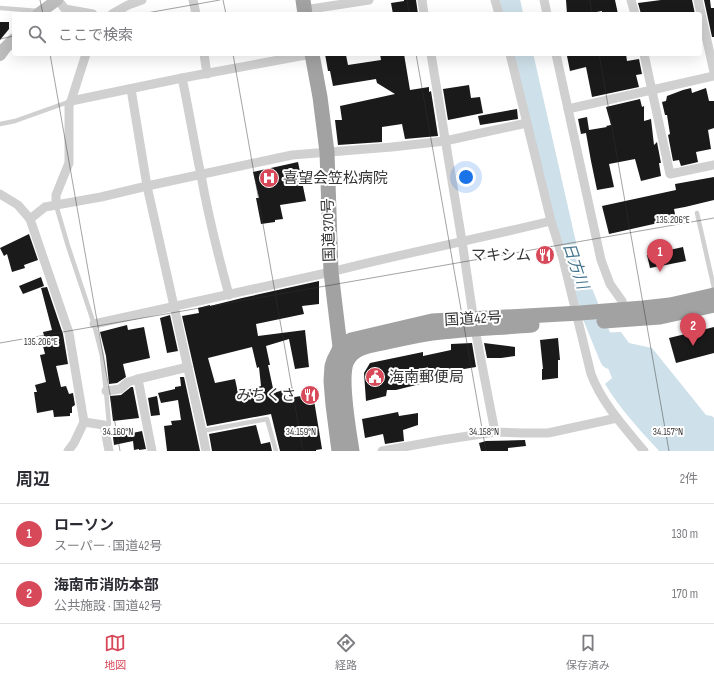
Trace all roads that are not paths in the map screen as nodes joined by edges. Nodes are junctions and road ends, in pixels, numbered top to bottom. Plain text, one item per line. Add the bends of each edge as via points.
1 (57, 0) edge
2 (142, 0) edge
3 (192, 0) edge
4 (369, 0) edge
5 (422, 0) edge
6 (495, 0) edge
7 (544, 0) edge
8 (632, 0) edge
9 (698, 0) edge
10 (0, 8) edge
11 (304, 8) edge
12 (31, 12) edge
13 (40, 12) edge
14 (82, 12) edge
15 (116, 12) edge
16 (195, 12) edge
17 (424, 12) edge
18 (498, 12) edge
19 (547, 12) edge
20 (635, 12) edge
21 (701, 12) edge
22 (702, 18) edge
23 (12, 41) edge
24 (0, 56) edge
25 (85, 56) edge
26 (204, 56) edge
27 (302, 56) edge
28 (312, 56) edge
29 (431, 56) edge
30 (510, 56) edge
31 (556, 56) edge
32 (644, 56) edge
33 (714, 72) edge
34 (207, 74) junction
35 (714, 76) edge
36 (182, 78) junction
37 (131, 89) junction
38 (652, 90) junction
39 (71, 101) junction
40 (568, 109) junction
41 (527, 123) junction
42 (0, 124) edge
43 (445, 141) junction
44 (327, 152) junction
45 (714, 165) edge
46 (201, 175) junction
47 (147, 186) junction
48 (0, 194) edge
49 (56, 205) junction
50 (697, 213) dead end
51 (30, 218) junction
52 (551, 221) junction
53 (462, 241) junction
54 (331, 272) junction
55 (714, 288) edge
56 (229, 295) junction
57 (714, 295) edge
58 (714, 306) edge
59 (175, 307) junction
60 (335, 311) junction
61 (623, 315) junction
62 (579, 318) junction
63 (94, 324) junction
64 (474, 324) junction
65 (370, 335) junction
66 (340, 348) junction
67 (188, 367) junction
68 (138, 379) junction
69 (338, 381) junction
70 (106, 391) junction
71 (617, 418) junction
72 (84, 422) junction
73 (104, 425) junction
74 (202, 432) junction
75 (495, 432) junction
76 (68, 451) edge
77 (109, 451) edge
78 (152, 451) edge
79 (206, 451) edge
80 (276, 451) edge
81 (339, 451) edge
82 (352, 451) edge
83 (382, 451) edge
84 (644, 451) edge

1 - 13 main road
1 - 14 street via 65,9
2 - 15 street
3 - 16 street
4 - 11 street
5 - 17 street
6 - 18 street
7 - 19 street
8 - 20 street
9 - 21 street
10 - 12 lane
22 - 33 street
23 - 24 main road
25 - 39 street
26 - 34 street
27 - 34 street
28 - 44 highway, 国道370号
29 - 43 street
30 - 41 street
31 - 40 street
32 - 38 street
34 - 36 street
35 - 38 street
36 - 37 street
36 - 46 street
37 - 39 street
37 - 47 street
38 - 40 street
38 - 45 street via 670,174
39 - 42 lane
39 - 49 street via 69,163 56,195
40 - 61 street via 601,260 610,284 622,301
41 - 43 street
41 - 52 street
43 - 44 street
43 - 53 street
44 - 46 street via 292,155
44 - 54 highway, 国道370号
46 - 47 street
46 - 56 street
47 - 49 street
47 - 59 street
48 - 51 street via 18,205
49 - 51 street via 46,207
49 - 63 lane
50 - 55 lane
51 - 72 street via 69,333
52 - 53 street
52 - 62 street
53 - 54 street
53 - 64 street
54 - 56 street
54 - 60 highway, 国道370号
56 - 59 street
57 - 61 highway, 国道42号
58 - 61 highway, 国道42号 via 665,316
59 - 63 street
59 - 67 street
60 - 65 highway, 国道370号 via 340,328 346,335
60 - 66 highway, 国道370号
60 - 69 highway, 国道370号 via 329,359
61 - 62 highway, 国道42号
62 - 64 highway, 国道42号
62 - 71 street via 587,361 595,385
63 - 70 lane via 102,356
64 - 65 highway, 国道42号 via 432,321
64 - 69 highway, 国道42号 via 360,349 347,361
64 - 75 street
65 - 66 highway, 国道42号 via 351,340
66 - 69 highway, 国道370号
67 - 68 street
67 - 74 street
68 - 70 street via 128,382 120,389
68 - 78 street
69 - 81 highway, 国道42号 via 333,405
69 - 82 highway, 国道42号 via 346,401
70 - 73 lane via 109,424
71 - 75 street via 548,433
71 - 84 street
72 - 73 street
72 - 76 street
73 - 77 street
74 - 79 street
74 - 80 lane via 267,419
75 - 83 street

